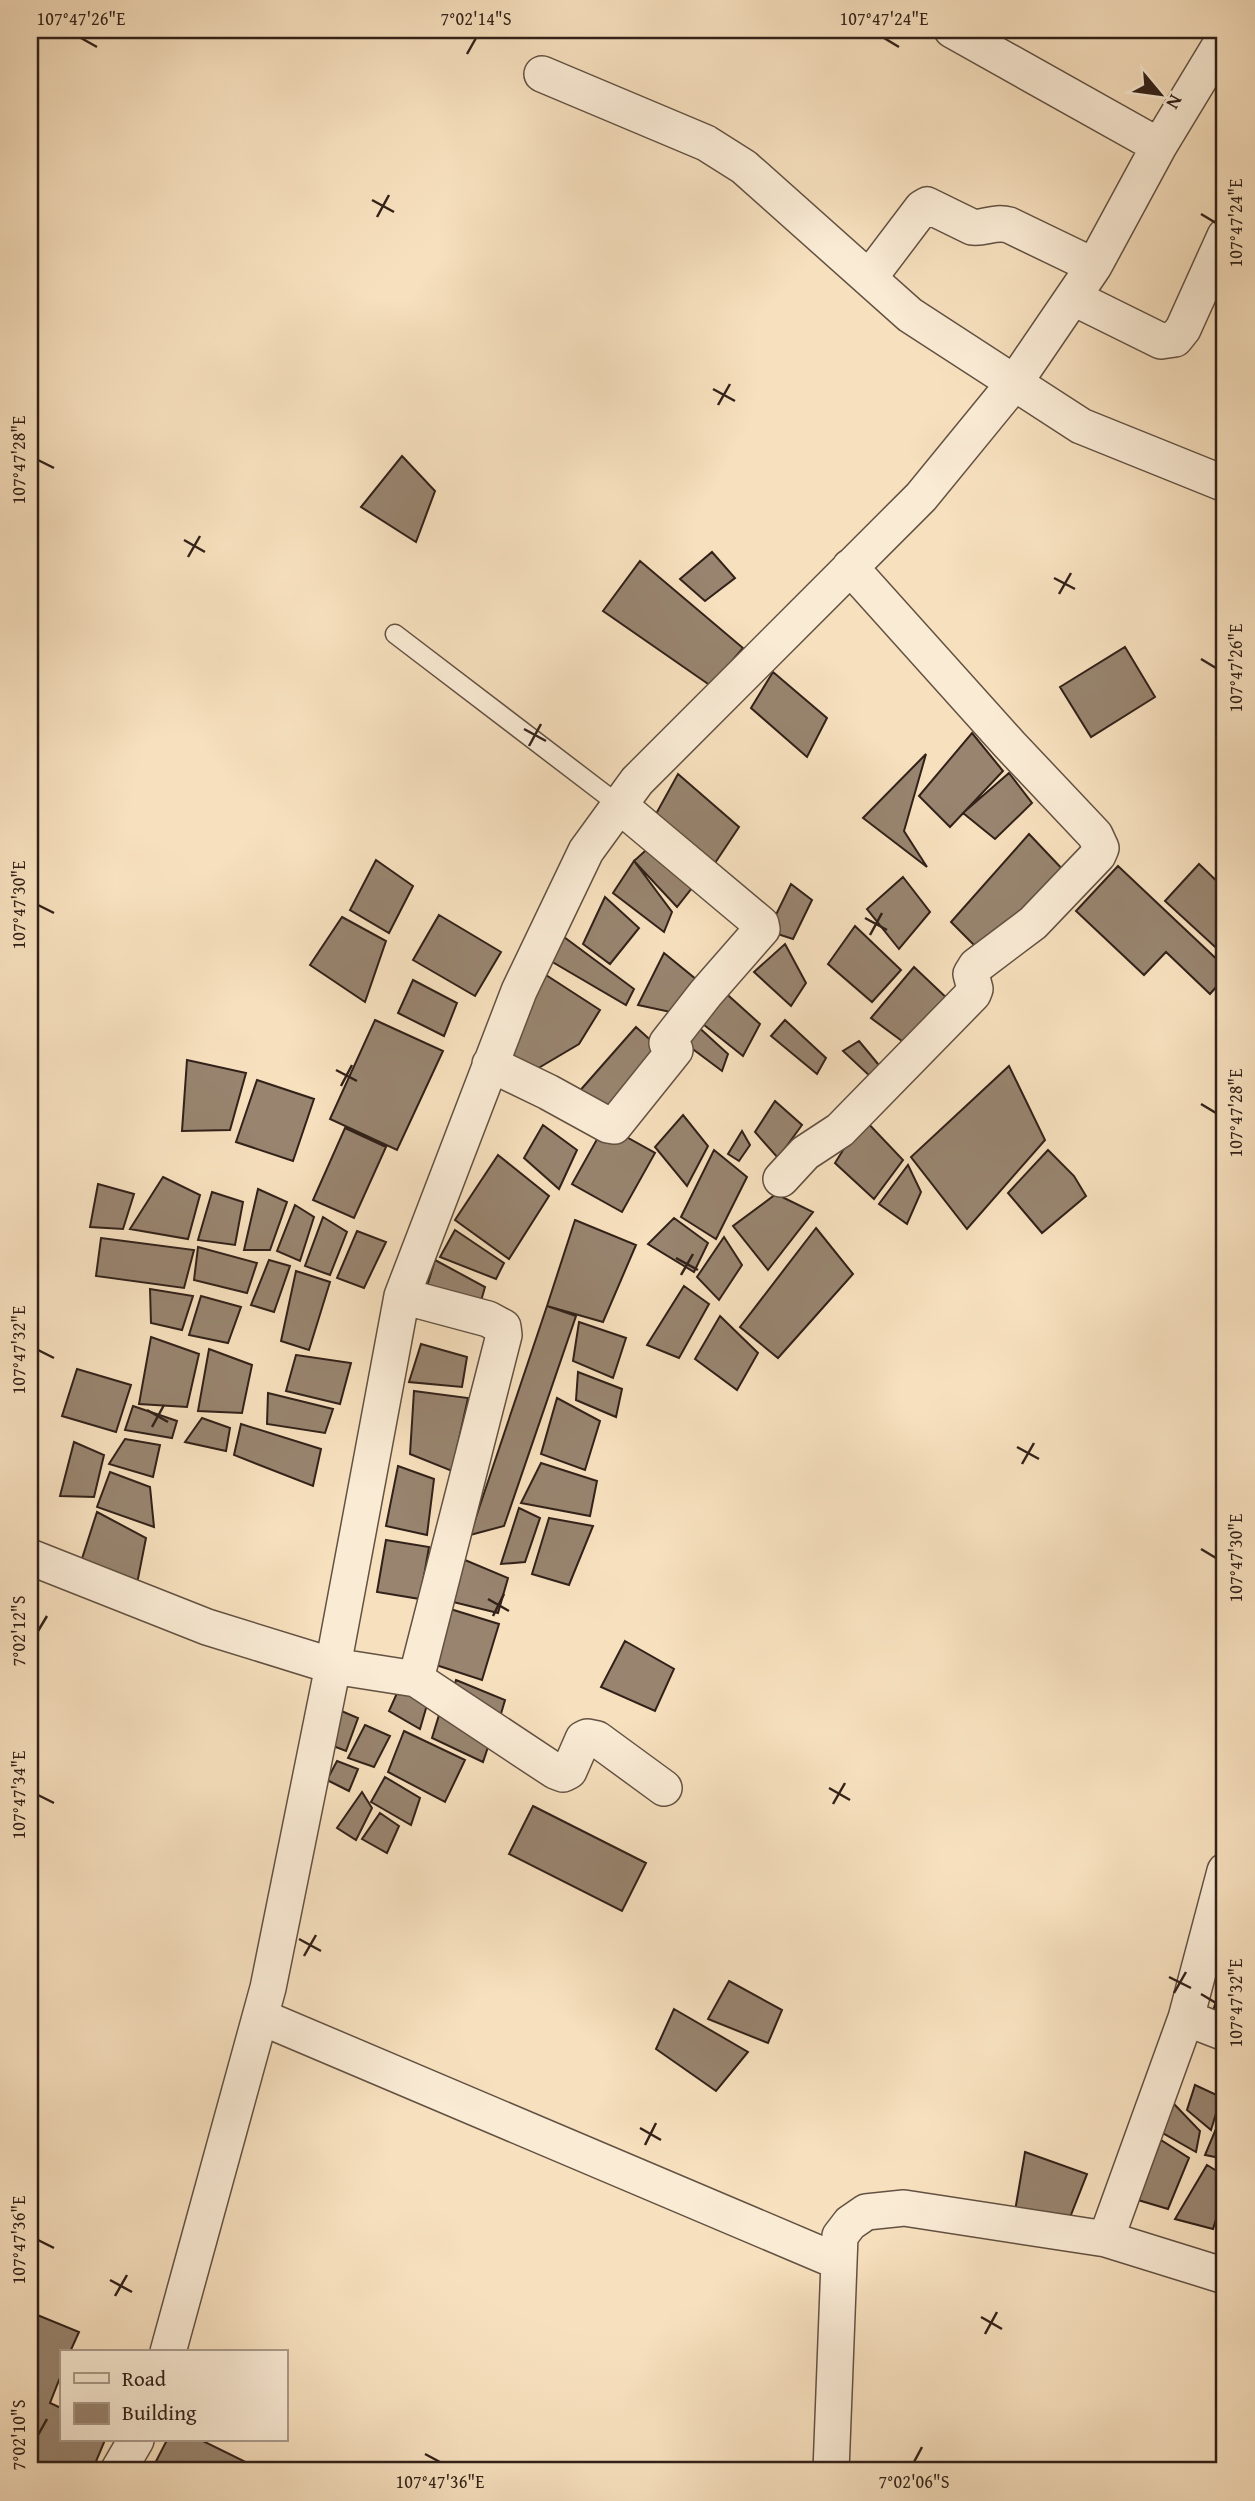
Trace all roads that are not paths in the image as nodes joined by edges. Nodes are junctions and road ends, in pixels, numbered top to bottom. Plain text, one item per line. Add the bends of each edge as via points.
1 (952, 30) edge
2 (1225, 37) edge
3 (542, 74) dead end
4 (1159, 146) junction
5 (1225, 236) edge
6 (1094, 266) junction
7 (869, 278) junction
8 (1074, 298) junction
9 (1015, 382) junction
10 (1225, 484) edge
11 (850, 568) junction
12 (395, 634) dead end
13 (619, 805) junction
14 (490, 1064) junction
15 (781, 1179) dead end
16 (402, 1296) junction
17 (30, 1557) edge
18 (332, 1666) junction
19 (416, 1679) junction
20 (664, 1788) dead end
21 (1225, 1871) edge
22 (261, 2017) junction
23 (1186, 2018) junction
24 (1225, 2033) edge
25 (1106, 2239) junction
26 (839, 2262) junction
27 (1225, 2276) edge
28 (169, 2350) edge
29 (135, 2442) edge
30 (118, 2471) edge
31 (831, 2471) edge

1 - 4 street
2 - 4 street
3 - 7 street via 716,149 744,167
4 - 6 street
5 - 8 street via 1175,339 1161,341
6 - 7 street via 1009,225 972,227 927,205
6 - 8 street
7 - 9 street via 910,315
8 - 9 street
9 - 10 street via 1081,426
9 - 11 street via 921,497
11 - 13 street via 637,781
11 - 15 street via 1095,835 1101,848 1033,923 976,965 971,974 973,994 840,1130 805,1153
12 - 13 lane
13 - 14 street via 586,851 519,991
13 - 14 street via 762,929 667,1043 674,1050 614,1126
14 - 16 street
16 - 18 street
16 - 19 street via 488,1318 503,1327 504,1335
17 - 18 street via 207,1627
18 - 19 street
18 - 22 street
19 - 20 street via 555,1771 566,1773 583,1739 591,1738
21 - 23 street
22 - 26 street
22 - 28 street
23 - 24 street
23 - 25 street
25 - 26 street via 894,2208 866,2212 850,2223 840,2236
25 - 27 street
26 - 31 street
29 - 30 street

